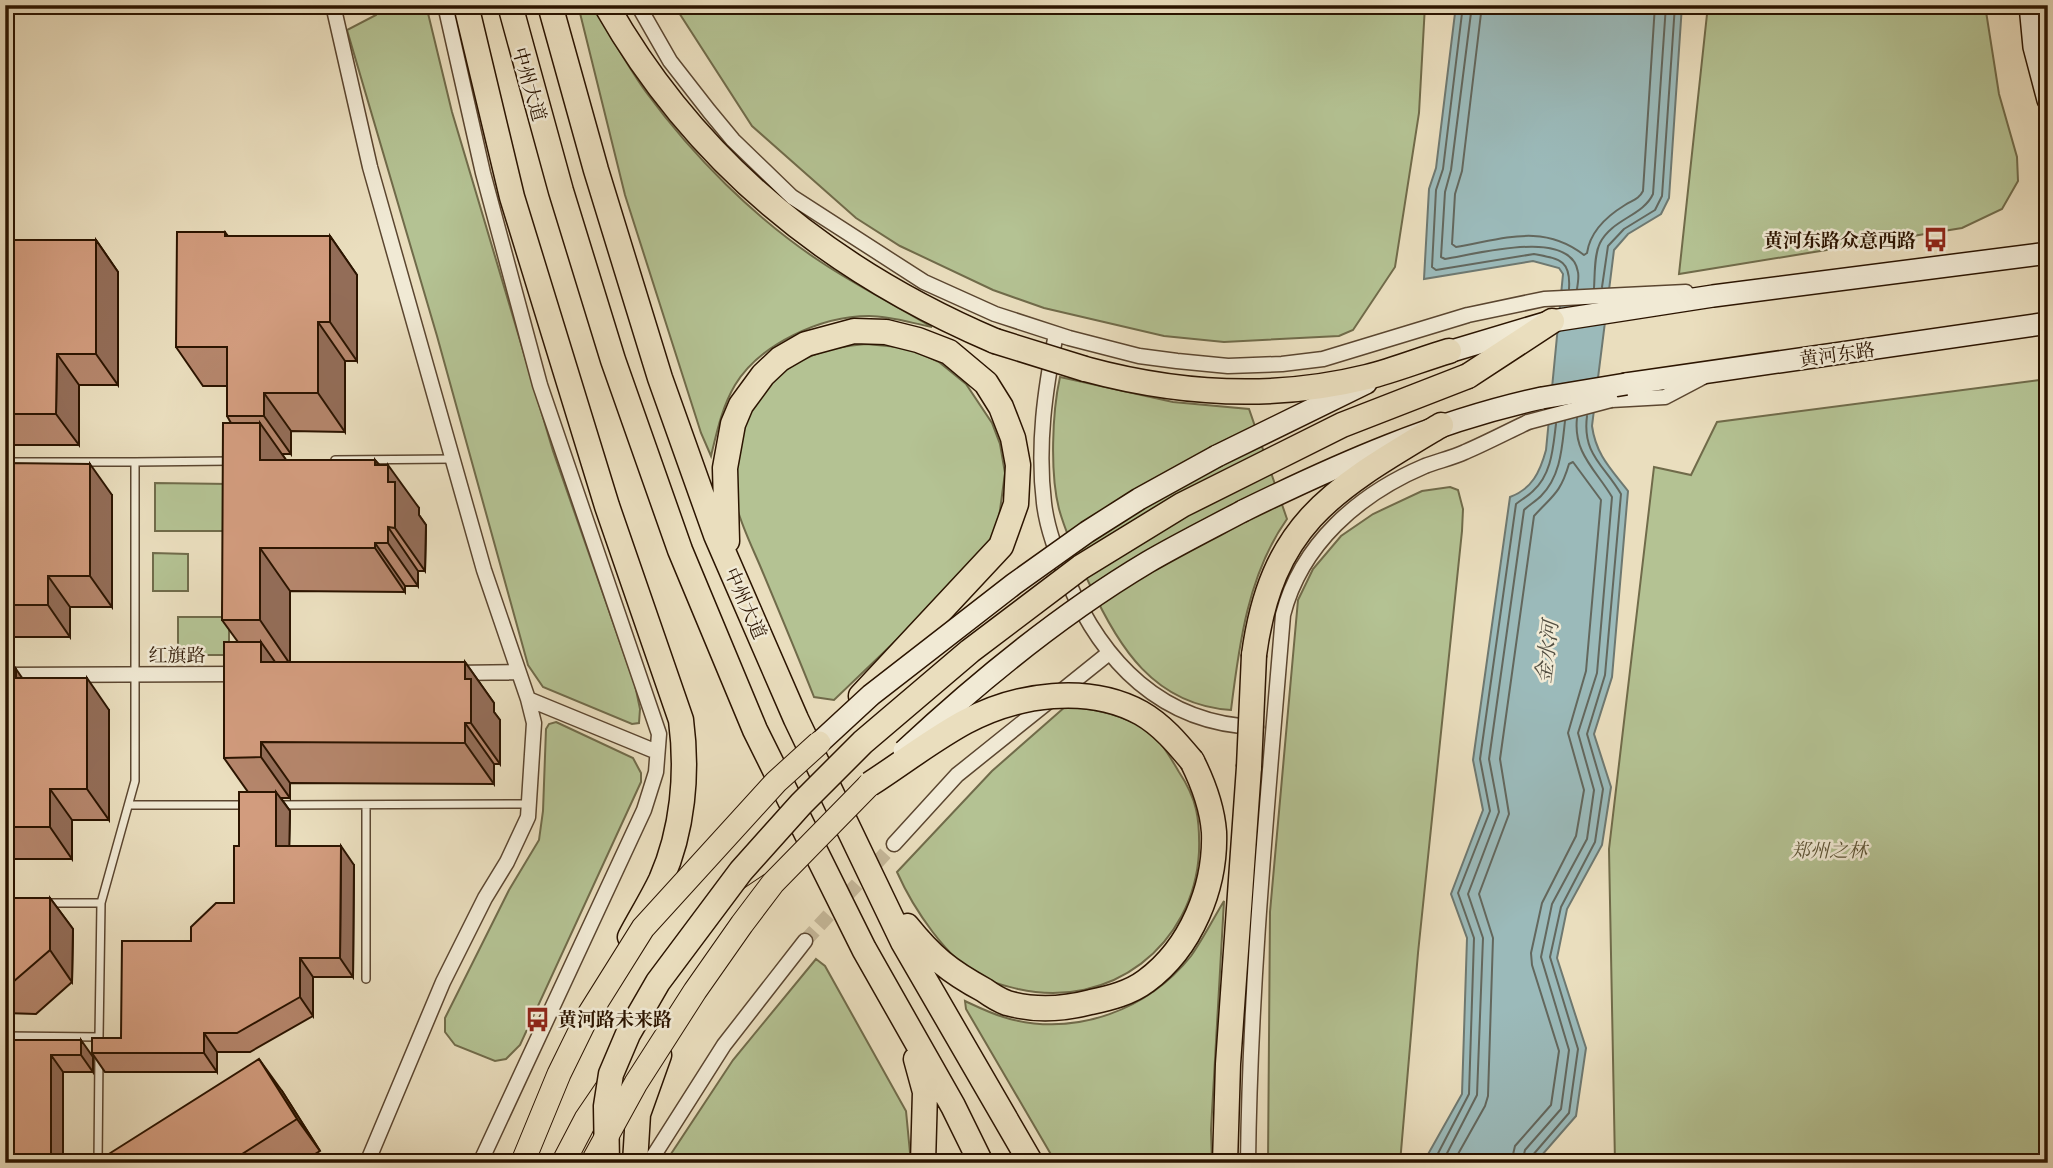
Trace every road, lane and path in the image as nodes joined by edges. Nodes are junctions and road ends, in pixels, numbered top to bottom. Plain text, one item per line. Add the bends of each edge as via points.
1 (333, 5) edge
2 (445, 5) edge
3 (466, 5) edge
4 (510, 5) edge
5 (550, 5) edge
6 (606, 5) edge
7 (638, 5) edge
8 (2030, 5) edge
9 (2048, 100) edge
10 (2048, 253) edge
11 (1548, 310) junction
12 (2048, 323) edge
13 (1056, 334) junction
14 (1449, 351) junction
15 (1714, 372) junction
16 (1441, 425) junction
17 (453, 459) junction
18 (328, 460) edge
19 (246, 461) edge
20 (5, 462) edge
21 (135, 462) junction
22 (730, 566) junction
23 (1109, 653) junction
24 (434, 673) edge
25 (518, 673) junction
26 (133, 674) junction
27 (252, 674) edge
28 (5, 675) edge
29 (528, 699) junction
30 (1273, 727) junction
31 (819, 743) junction
32 (657, 752) junction
33 (870, 784) junction
34 (366, 804) junction
35 (528, 804) junction
36 (129, 805) junction
37 (254, 805) edge
38 (268, 805) edge
39 (894, 844) tunnel mouth
40 (773, 883) junction
41 (878, 891) junction
42 (33, 903) edge
43 (101, 903) junction
44 (806, 941) tunnel mouth
45 (366, 979) dead end
46 (586, 1020) junction
47 (905, 1021) junction
48 (5, 1036) edge
49 (99, 1037) junction
50 (665, 1038) junction
51 (523, 1162) edge
52 (98, 1163) edge
53 (367, 1163) edge
54 (480, 1163) edge
55 (563, 1163) edge
56 (592, 1163) edge
57 (607, 1163) edge
58 (635, 1163) edge
59 (649, 1163) edge
60 (923, 1163) edge
61 (981, 1163) edge
62 (1031, 1163) edge
63 (1225, 1163) edge
64 (1248, 1163) edge

1 - 17 street via 370,167
2 - 32 street via 483,173 540,385 659,734
3 - 46 highway, bridge via 512,197 607,506 672,688 686,755 679,821 661,878
4 - 47 highway, 中州大道 via 613,360 680,550 755,730 864,950
5 - 22 highway, 中州大道 via 660,378
6 - 14 highway, bridge via 675,106 749,186 846,263 887,289 995,341 1126,380 1254,393 1367,377
7 - 13 street via 670,61 709,111 792,197 924,282 995,314
8 - 9 main road via 2034,47
10 - 11 main road via 1760,290
11 - 13 street via 1468,315 1323,359 1282,364 1228,366 1139,356
11 - 14 main road
11 - 57 highway, bridge via 1468,376 1342,425 1182,505 1081,567 970,651 863,743 741,871 658,982 611,1074 606,1106
12 - 15 main road, 黄河东路
13 - 23 street via 1041,425 1044,505 1055,548 1077,601
14 - 31 main road, bridge via 1301,414 1139,499 1014,584 872,695
15 - 16 main road, 黄河东路, bridge via 1542,398
15 - 30 street, bridge via 1665,397 1612,400 1528,422 1375,492 1334,525 1308,556 1287,600
16 - 33 main road, 黄河东路, bridge via 1341,463 1149,561 1058,621 986,677
16 - 63 highway, bridge via 1362,473 1314,512 1275,571 1258,626
17 - 18 lane
17 - 25 street
19 - 21 lane
20 - 21 lane
21 - 26 lane
22 - 31 highway, bridge via 725,468 733,424 752,388 780,359 836,334 886,332 949,352 985,383 1001,407 1018,466 1016,504 1001,546
22 - 41 highway, 中州大道
23 - 30 street via 1158,697 1189,714 1229,726
23 - 39 street via 957,775
24 - 25 street
25 - 29 street
26 - 27 street, 红旗路
26 - 28 street, 红旗路
26 - 36 lane via 135,781
29 - 32 street
29 - 35 street via 534,723
30 - 64 street via 1249,1062
31 - 46 main road, bridge via 776,782 643,928
32 - 54 street via 644,810
33 - 40 main road, bridge
33 - 41 highway, bridge via 966,722 1005,706 1040,698 1086,696 1120,703 1172,737 1192,761 1207,792 1214,831 1206,895 1172,957 1145,982 1118,996 1082,1004 1042,1009 1005,1002 953,973 930,954
34 - 35 lane
34 - 38 lane
34 - 45 lane
35 - 53 street via 528,817 443,982
36 - 37 lane
36 - 43 lane
40 - 50 main road, bridge
40 - 55 main road, bridge via 724,916 586,1119
41 - 62 highway, 中州大道 via 902,942
42 - 43 lane
43 - 49 lane
44 - 59 street via 724,1045
46 - 51 main road, bridge
47 - 60 highway via 925,1092
47 - 61 highway, 中州大道
48 - 49 lane
49 - 52 lane
50 - 56 main road, bridge
50 - 58 highway, bridge via 638,1114

